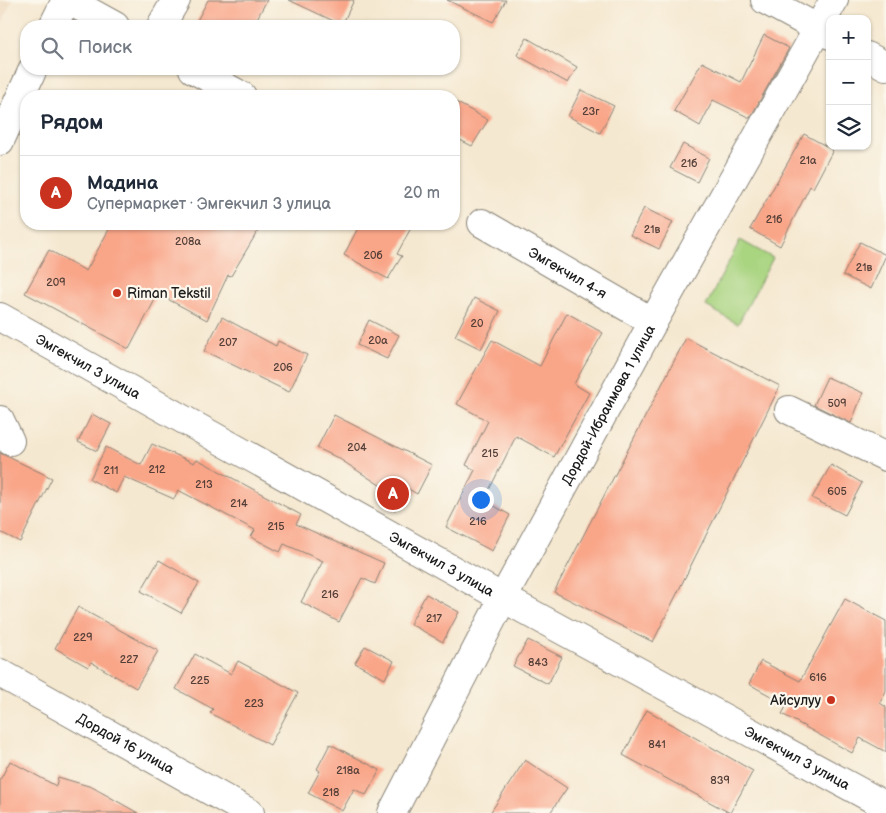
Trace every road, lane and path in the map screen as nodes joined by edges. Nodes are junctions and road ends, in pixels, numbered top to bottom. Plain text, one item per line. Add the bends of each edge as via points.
1 (67, 0) edge
2 (176, 0) edge
3 (765, 0) edge
4 (834, 0) edge
5 (56, 20) edge
6 (104, 20) edge
7 (164, 20) edge
8 (824, 32) edge
9 (871, 58) edge
10 (886, 66) edge
11 (30, 75) edge
12 (203, 75) edge
13 (23, 90) edge
14 (231, 90) edge
15 (20, 97) edge
16 (0, 141) edge
17 (482, 223) dead end
18 (0, 317) edge
19 (653, 322) junction
20 (789, 410) dead end
21 (886, 457) edge
22 (503, 598) junction
23 (0, 674) edge
24 (886, 806) edge
25 (250, 813) edge
26 (392, 813) edge

1 - 5 street
1 - 6 street
2 - 7 street
3 - 8 street
4 - 8 street, Дордой-Ибраимова 1 улица
8 - 19 street, Дордой-Ибраимова 1 улица
9 - 10 street
11 - 13 street
12 - 14 street
15 - 16 street
17 - 19 street, Эмгекчил 4-я
18 - 22 street, Эмгекчил 3 улица
19 - 22 street, Дордой-Ибраимова 1 улица
20 - 21 street
22 - 24 street, Эмгекчил 3 улица
22 - 26 street, Дордой-Ибраимова 1 улица
23 - 25 street, Дордой 16 улица

